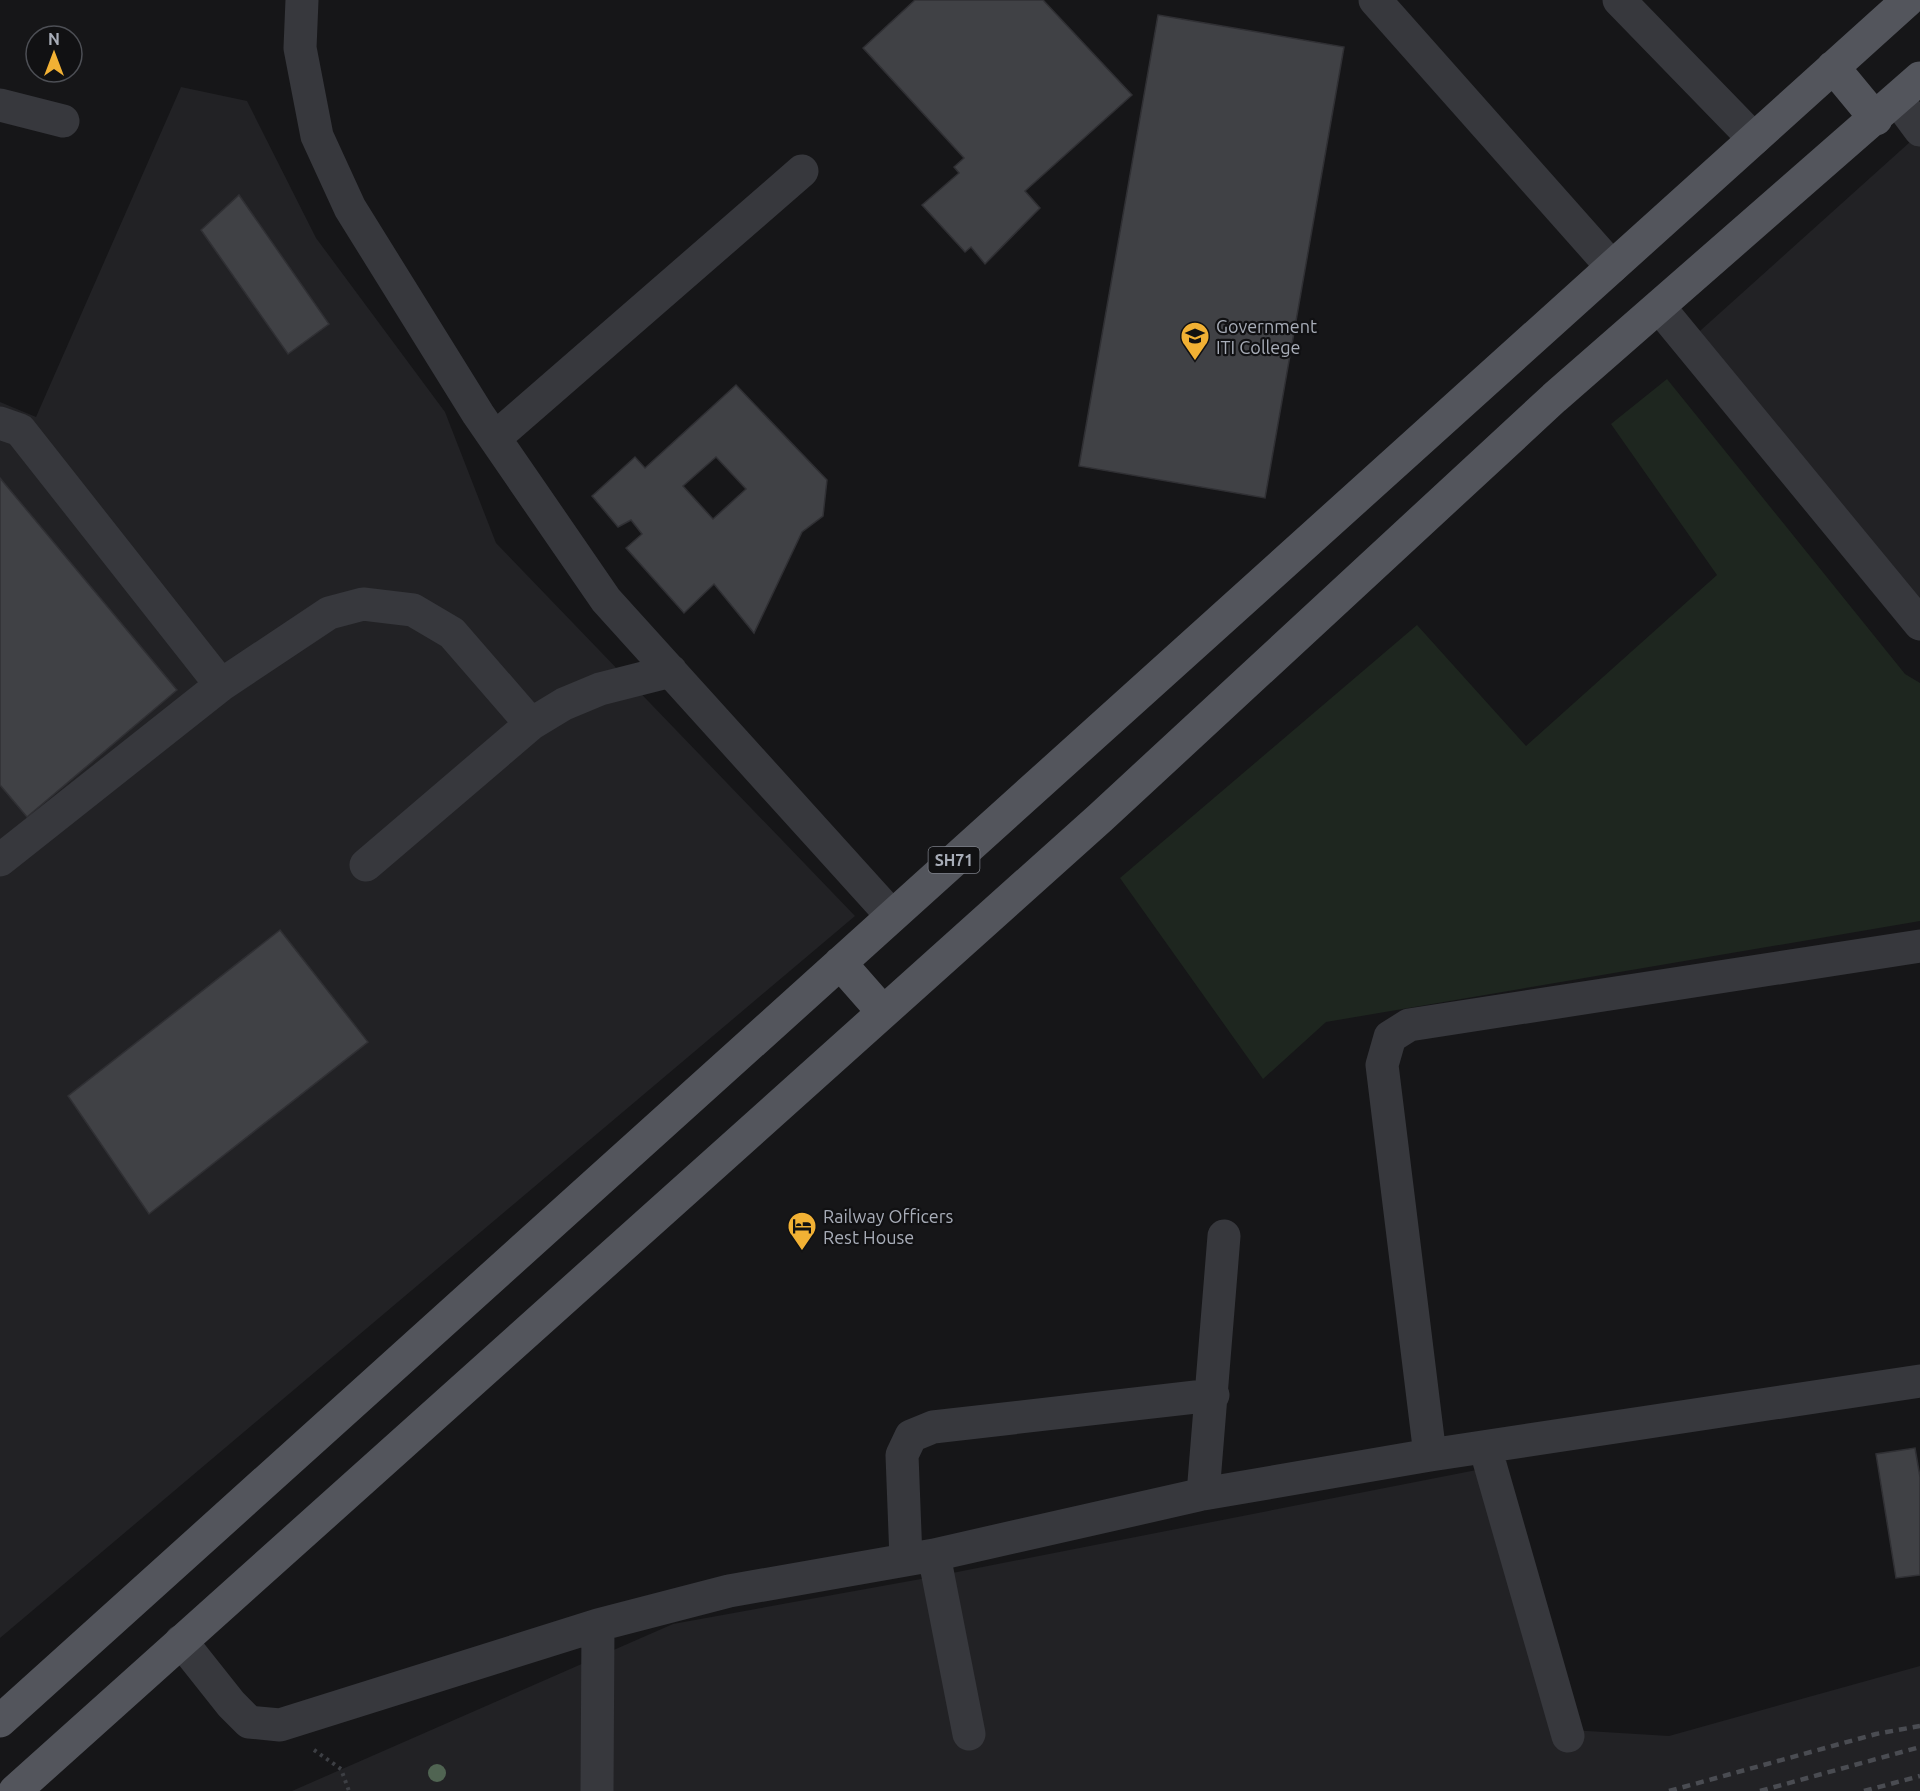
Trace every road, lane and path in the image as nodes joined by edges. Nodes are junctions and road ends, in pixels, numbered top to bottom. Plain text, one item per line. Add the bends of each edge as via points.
1 (302, 0) edge
2 (1375, 0) edge
3 (1619, 0) edge
4 (1908, 0) edge
5 (1833, 67) junction
6 (1898, 99) edge
7 (0, 105) edge
8 (63, 121) dead end
9 (1920, 130) edge
10 (1754, 139) junction
11 (802, 171) dead end
12 (1612, 267) junction
13 (1659, 307) junction
14 (0, 423) edge
15 (495, 438) junction
16 (1920, 624) edge
17 (671, 671) junction
18 (221, 685) junction
19 (531, 724) junction
20 (0, 860) edge
21 (366, 865) dead end
22 (892, 916) junction
23 (1920, 946) edge
24 (840, 963) junction
25 (883, 1012) junction
26 (1224, 1236) dead end
27 (1920, 1381) edge
28 (1213, 1395) junction
29 (1485, 1447) junction
30 (1430, 1455) junction
31 (1203, 1494) junction
32 (920, 1557) junction
33 (598, 1625) junction
34 (181, 1641) junction
35 (0, 1721) edge
36 (280, 1725) junction
37 (969, 1734) dead end
38 (1568, 1736) dead end
39 (0, 1775) edge
40 (14, 1791) edge
41 (349, 1791) edge
42 (597, 1791) edge

1 - 15 street via 300,48 317,136 350,208
2 - 12 street
3 - 10 street
4 - 5 main road, SH71
5 - 6 main road
5 - 10 main road, SH71
6 - 9 street
6 - 13 main road
7 - 8 street
10 - 12 main road, SH71
11 - 15 street
12 - 22 main road, SH71
13 - 16 street
13 - 25 main road via 1554,398 1109,810
14 - 18 street via 20,430
15 - 17 street via 606,600
17 - 19 street via 600,689
17 - 22 street
18 - 19 street via 329,613 363,604 413,610 452,633
18 - 20 street
19 - 21 street
22 - 24 main road, SH71
23 - 30 street via 1409,1025 1390,1037 1382,1065
24 - 25 main road
24 - 35 main road, SH71
25 - 34 main road
26 - 28 street
27 - 29 street
28 - 31 street
28 - 32 street via 933,1427 911,1436 902,1455
29 - 30 street
29 - 38 street
30 - 31 street
31 - 32 street
32 - 33 street via 729,1592
32 - 37 street
33 - 36 street
33 - 42 street
34 - 36 street via 249,1722
34 - 40 main road
36 - 41 path via 341,1769
39 - 40 main road

